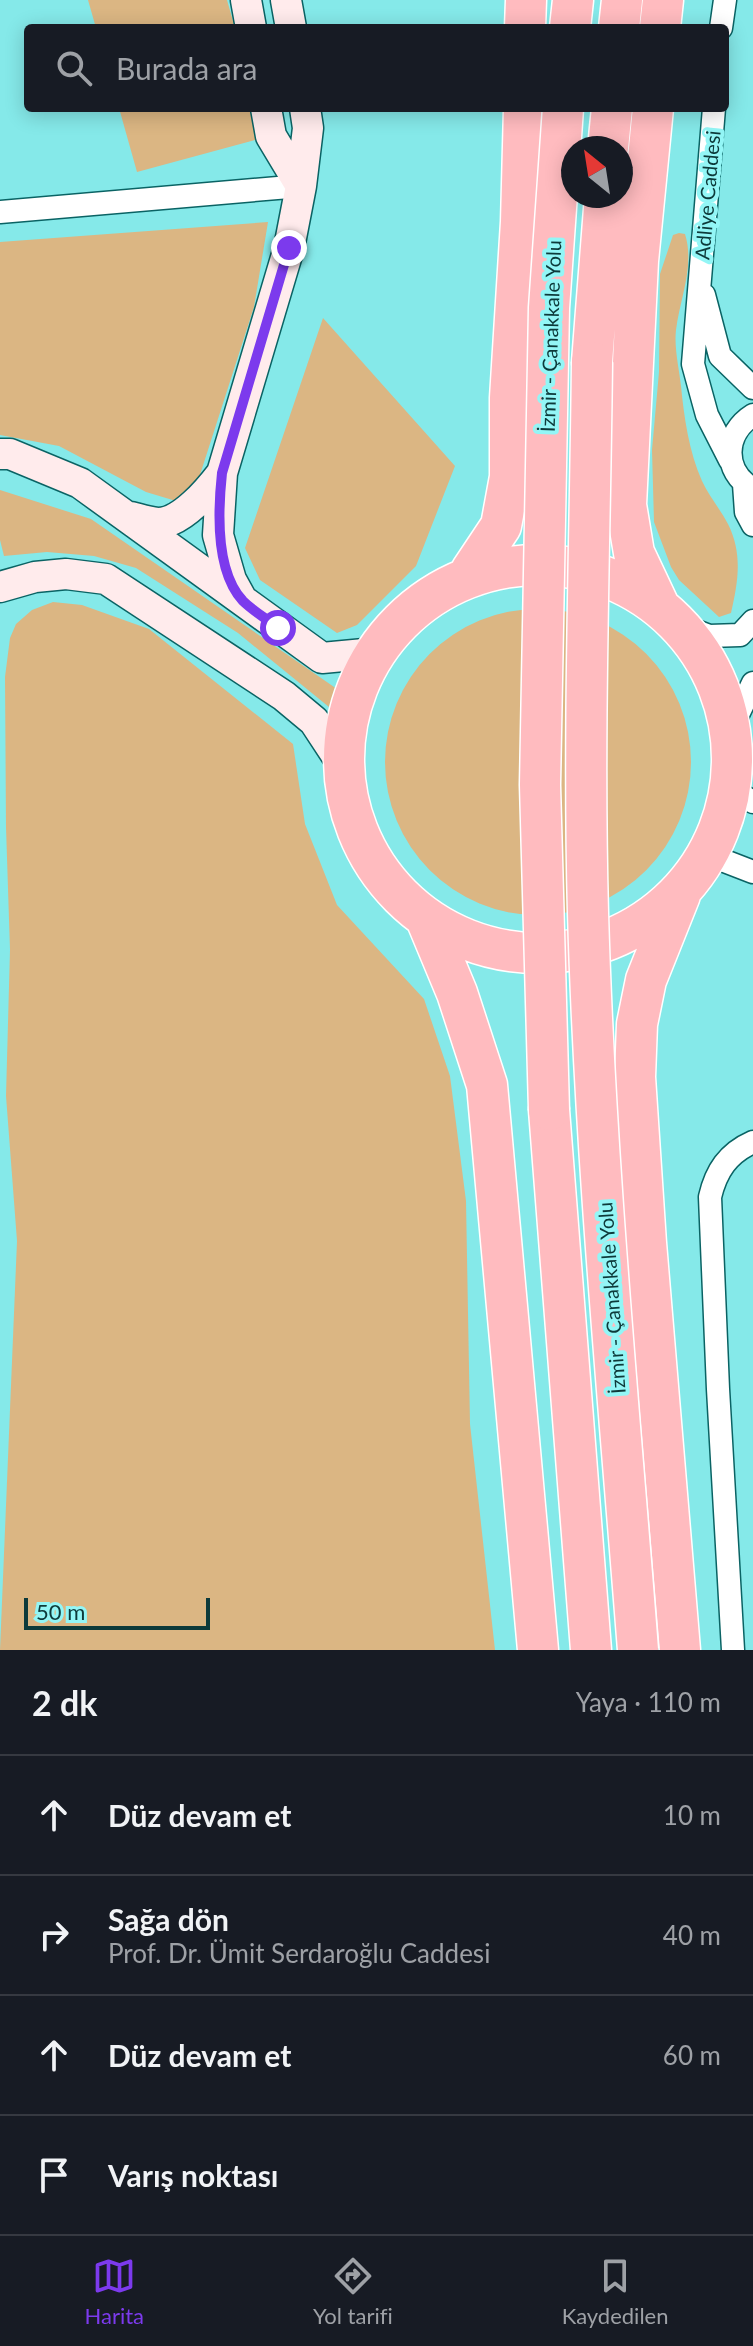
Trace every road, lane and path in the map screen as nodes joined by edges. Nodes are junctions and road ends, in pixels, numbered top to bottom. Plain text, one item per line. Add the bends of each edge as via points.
1 (246, 0) edge
2 (286, 0) edge
3 (526, 0) edge
4 (573, 0) edge
5 (622, 0) edge
6 (663, 0) edge
7 (725, 0) edge
8 (250, 24) edge
9 (290, 24) edge
10 (525, 24) edge
11 (570, 24) edge
12 (619, 24) edge
13 (660, 24) edge
14 (722, 24) edge
15 (267, 112) edge
16 (306, 112) edge
17 (524, 112) edge
18 (563, 112) edge
19 (612, 112) edge
20 (653, 112) edge
21 (714, 112) edge
22 (609, 136) edge
23 (301, 186) junction
24 (604, 208) edge
25 (0, 212) edge
26 (700, 282) junction
27 (753, 388) edge
28 (753, 415) edge
29 (0, 454) edge
30 (730, 460) junction
31 (222, 473) junction
32 (749, 486) edge
33 (131, 517) junction
34 (753, 525) edge
35 (471, 571) junction
36 (0, 587) edge
37 (242, 600) junction
38 (668, 615) junction
39 (753, 621) edge
40 (375, 653) junction
41 (753, 683) edge
42 (732, 727) junction
43 (343, 765) junction
44 (741, 795) edge
45 (709, 855) junction
46 (753, 872) edge
47 (681, 895) junction
48 (427, 921) junction
49 (753, 1142) edge
50 (538, 1650) edge
51 (591, 1650) edge
52 (638, 1650) edge
53 (680, 1650) edge
54 (733, 1650) edge

1 - 8 main road
2 - 9 main road
3 - 10 highway
4 - 11 highway
5 - 12 highway
6 - 13 highway
7 - 14 street
15 - 23 main road via 271,136
16 - 23 main road
17 - 35 highway via 510,477 501,526
18 - 51 highway, İzmir - Çanakkale Yolu, bridge via 549,308 540,785 549,1110
19 - 22 highway
20 - 38 highway via 631,370 626,505 634,553
21 - 26 street, Adliye Caddesi
23 - 25 street
23 - 31 main road via 289,248
24 - 52 highway, İzmir - Çanakkale Yolu, bridge via 592,362 588,912 595,1080
26 - 27 street, Adliye Caddesi via 720,356
26 - 30 street, Adliye Caddesi via 693,364 707,415
28 - 30 street via 733,435
29 - 33 main road via 80,483
30 - 32 street, Adliye Caddesi
31 - 33 main road via 195,504 160,524
31 - 37 main road via 218,535
32 - 34 street, Adliye Caddesi via 746,512
33 - 37 main road
35 - 38 highway via 547,565 606,577
35 - 40 highway via 401,622
36 - 43 main road via 66,574 106,579 284,696 314,721
37 - 40 main road via 322,658
38 - 39 street via 709,636 740,635
38 - 42 highway via 707,662
40 - 43 highway via 350,707
41 - 42 street
42 - 44 highway
43 - 48 highway via 361,839 383,879
44 - 45 highway
45 - 46 street
45 - 47 highway
47 - 48 highway via 645,922 593,946 536,954 479,945
47 - 53 highway via 646,980 635,1077
48 - 50 highway via 487,1085
49 - 54 street via 720,1168 710,1197

